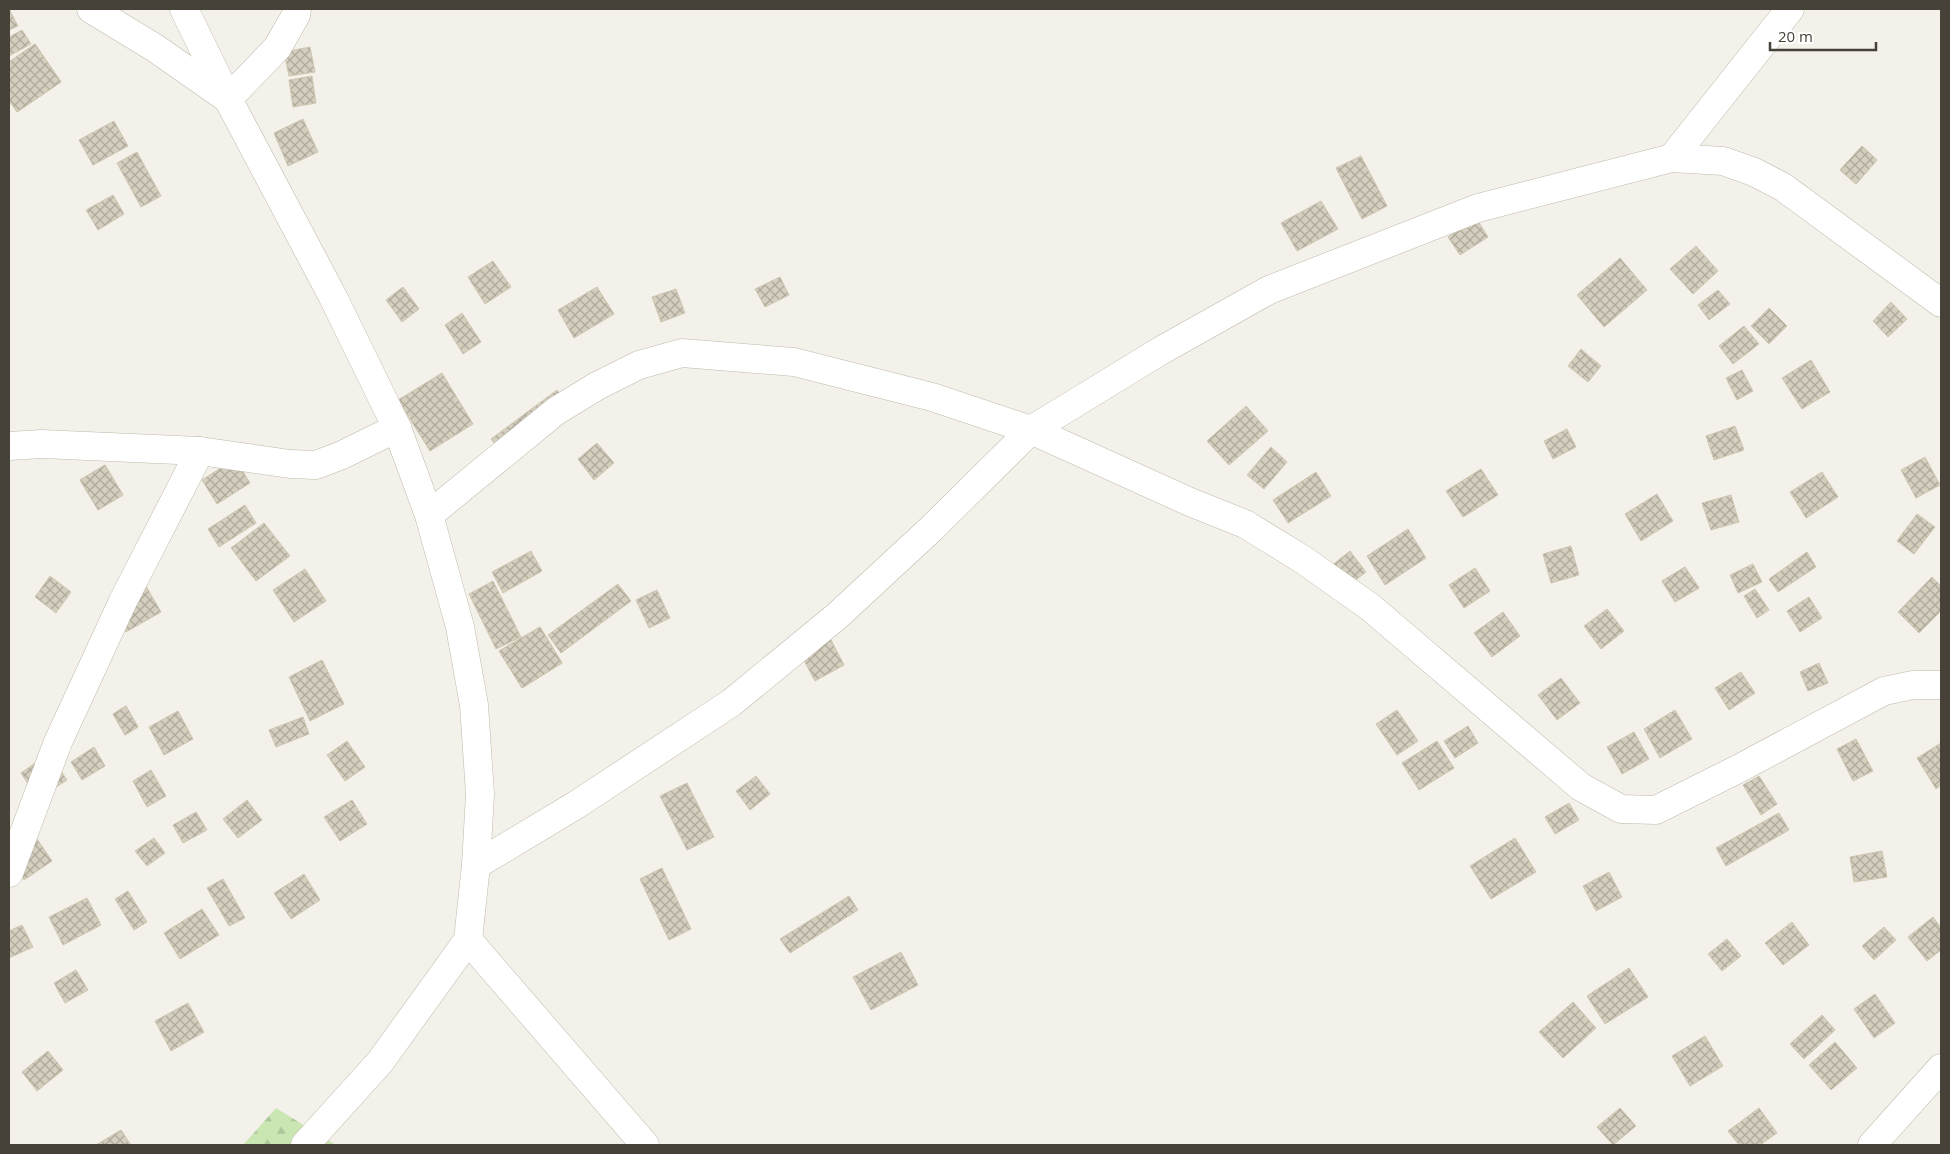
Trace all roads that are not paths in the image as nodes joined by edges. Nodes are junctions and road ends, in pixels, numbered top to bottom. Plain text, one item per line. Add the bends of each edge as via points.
1 (91, 9) edge
2 (184, 9) edge
3 (297, 9) edge
4 (1790, 9) edge
5 (228, 99) junction
6 (1672, 158) junction
7 (1941, 304) edge
8 (397, 428) junction
9 (1031, 430) junction
10 (9, 446) edge
11 (200, 451) junction
12 (429, 515) junction
13 (1941, 685) edge
14 (476, 865) junction
15 (9, 873) edge
16 (468, 940) junction
17 (1941, 1068) edge
18 (305, 1145) edge
19 (645, 1145) edge
20 (1872, 1145) edge

1 - 5 street via 155,48
2 - 5 street
3 - 5 street via 277,48
4 - 6 street
5 - 8 street via 333,297
6 - 7 street via 1723,161 1783,187
6 - 9 street via 1478,208 1269,290 1162,350
8 - 11 street via 316,465
8 - 12 street
9 - 12 street via 932,397 794,362 682,353 639,365 556,411
9 - 13 street via 1245,524 1302,559 1370,607 1581,787 1621,809 1656,810 1884,691 1913,685
9 - 14 street via 837,616 731,703 576,805
10 - 11 street via 42,444
11 - 15 street via 123,601 58,742
12 - 14 street via 460,627 474,705 480,794
14 - 16 street
16 - 18 street via 380,1062
16 - 19 street
17 - 20 street

